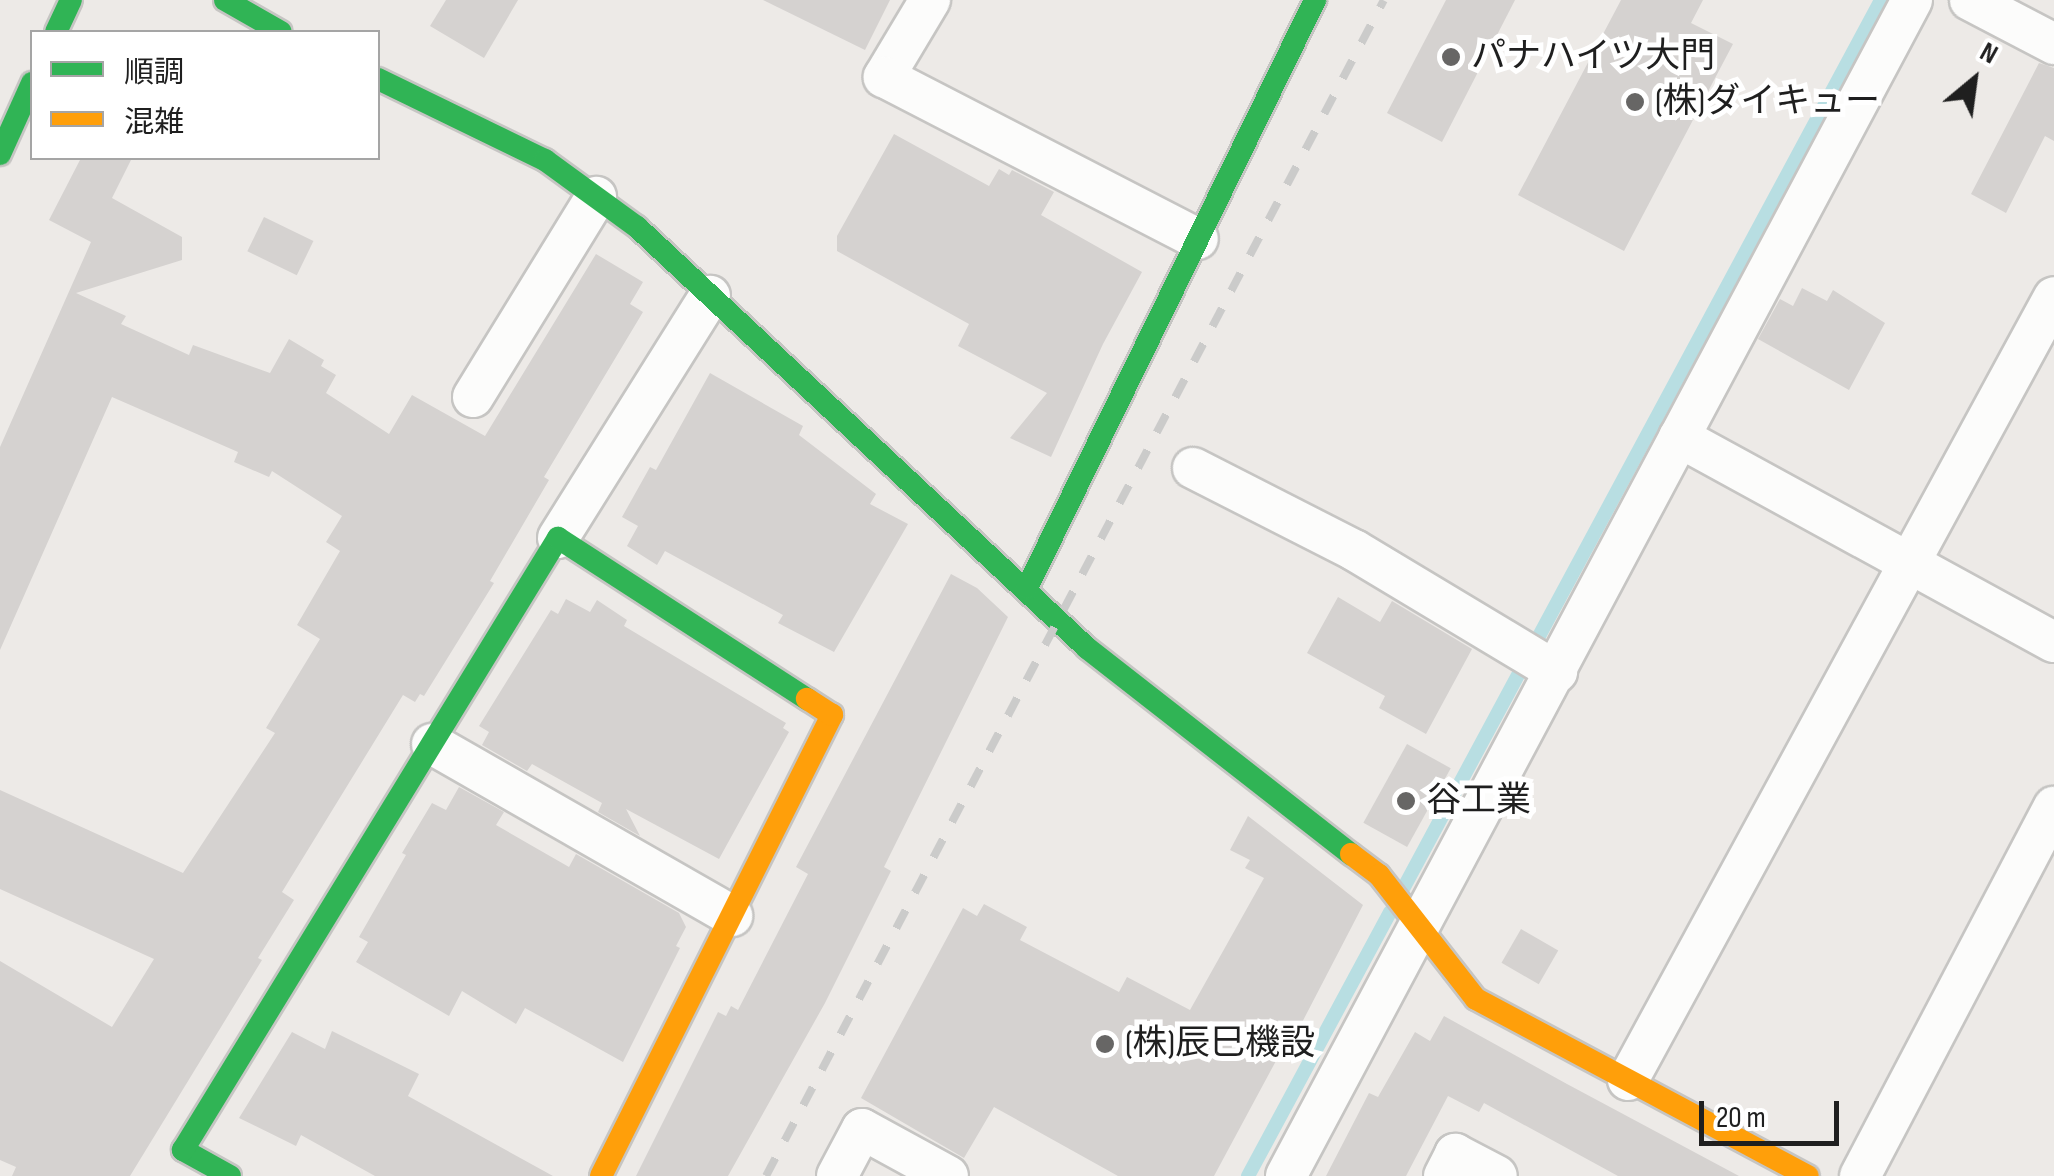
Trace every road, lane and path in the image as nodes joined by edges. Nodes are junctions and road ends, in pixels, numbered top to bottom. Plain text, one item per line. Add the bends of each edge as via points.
1 (70, 0) edge
2 (224, 0) edge
3 (930, 0) edge
4 (1315, 0) edge
5 (1912, 0) edge
6 (1970, 0) edge
7 (57, 30) edge
8 (277, 30) edge
9 (2054, 44) edge
10 (380, 80) edge
11 (30, 87) edge
12 (0, 154) edge
13 (596, 197) junction
14 (1198, 239) junction
15 (710, 296) junction
16 (2054, 297) edge
17 (472, 397) dead end
18 (1680, 438) junction
19 (1193, 468) dead end
20 (558, 538) junction
21 (1910, 563) junction
22 (1027, 588) junction
23 (2054, 642) edge
24 (1552, 669) junction
25 (432, 744) junction
26 (2054, 807) edge
27 (732, 916) junction
28 (1417, 921) junction
29 (1628, 1080) junction
30 (230, 1176) edge
31 (601, 1176) edge
32 (837, 1176) edge
33 (948, 1176) edge
34 (1286, 1176) edge
35 (1444, 1176) edge
36 (1496, 1176) edge
37 (1808, 1176) edge
38 (1860, 1176) edge

1 - 7 street
2 - 8 street
3 - 14 street via 884,77
4 - 14 street
5 - 18 street
6 - 9 street
10 - 13 street via 546,160
11 - 12 street
13 - 15 street
13 - 17 street
14 - 22 street
15 - 20 street
15 - 22 street
16 - 21 street
18 - 21 street
18 - 24 street
19 - 24 street via 1354,550
20 - 25 street
20 - 27 street via 832,715
21 - 23 street
21 - 29 street
22 - 28 street via 1087,648 1383,880
24 - 28 street
25 - 27 street
25 - 30 street via 182,1150
26 - 38 street
27 - 31 street
28 - 29 street via 1476,999
28 - 34 street
29 - 37 street
32 - 33 street via 862,1129
35 - 36 street via 1456,1154

